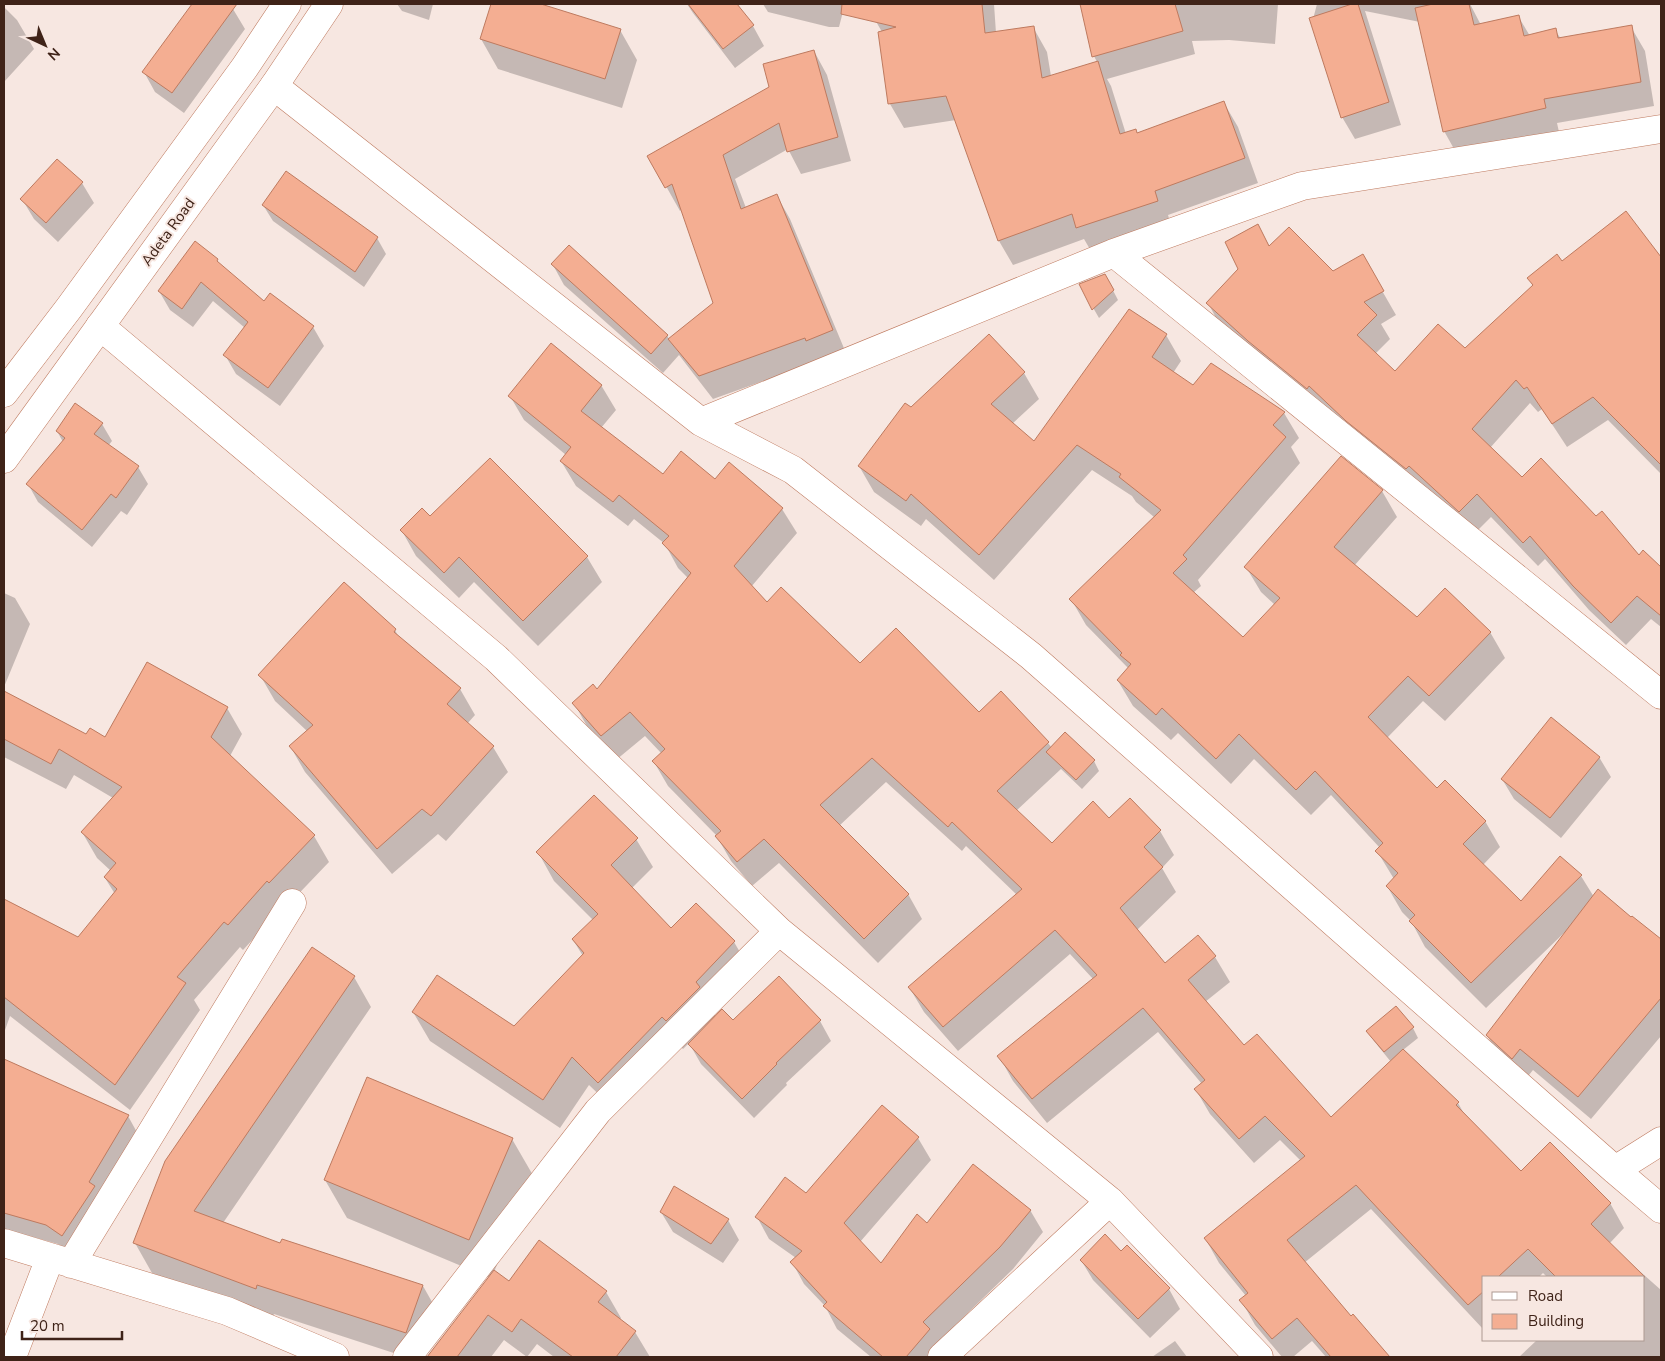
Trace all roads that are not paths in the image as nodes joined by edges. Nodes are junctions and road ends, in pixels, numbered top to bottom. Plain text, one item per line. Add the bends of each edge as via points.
1 (287, 4) edge
2 (328, 4) edge
3 (274, 86) junction
4 (1661, 128) edge
5 (1114, 252) junction
6 (100, 326) junction
7 (4, 393) edge
8 (701, 422) junction
9 (4, 459) edge
10 (1661, 695) edge
11 (292, 903) dead end
12 (779, 931) junction
13 (1661, 1141) edge
14 (1615, 1170) junction
15 (1110, 1201) junction
16 (1661, 1209) edge
17 (4, 1243) edge
18 (60, 1261) junction
19 (12, 1357) edge
20 (335, 1357) edge
21 (407, 1357) edge
22 (942, 1357) edge
23 (1258, 1357) edge

1 - 7 street via 239,75
2 - 3 street, Adeta Road
3 - 6 street, Adeta Road
3 - 8 street
4 - 5 street via 1302,186
5 - 8 street
5 - 10 street
6 - 9 street, Adeta Road
6 - 12 street via 496,658
8 - 14 street via 793,470 1031,656
11 - 18 street
12 - 15 street
12 - 21 street via 598,1111
13 - 14 street
14 - 16 street
15 - 22 street
15 - 23 street
17 - 18 street
18 - 19 street
18 - 20 street via 227,1311

